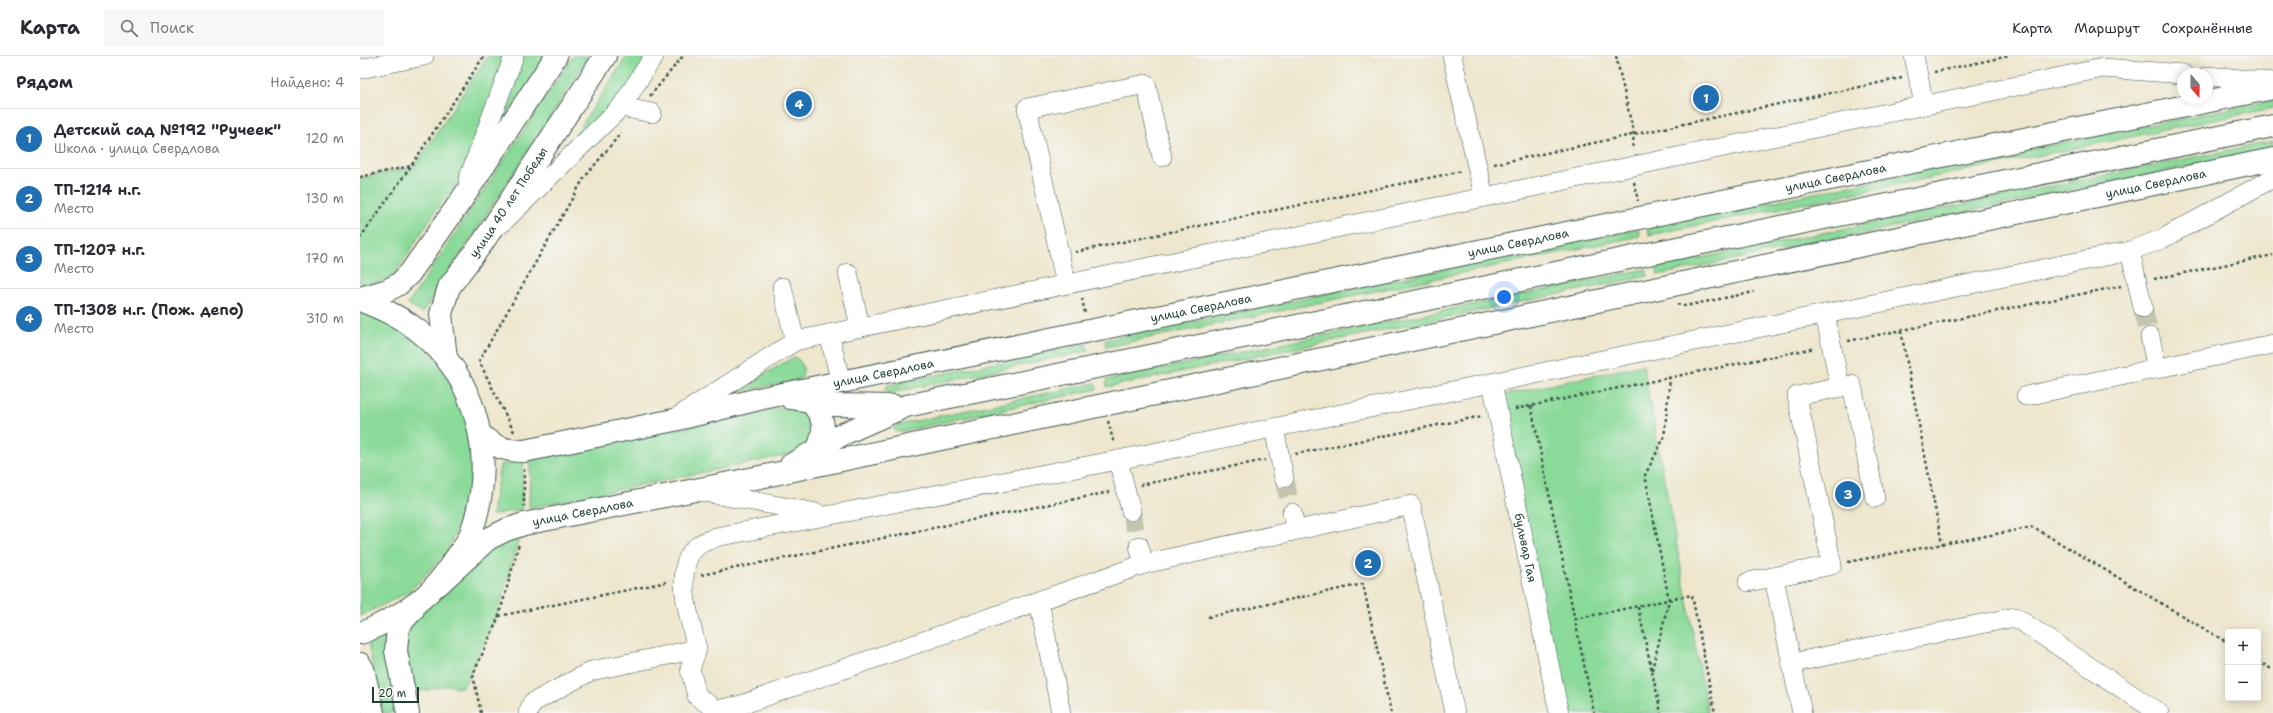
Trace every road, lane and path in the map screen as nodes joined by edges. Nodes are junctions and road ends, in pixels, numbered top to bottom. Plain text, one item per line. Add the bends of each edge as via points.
1 (424, 56) edge
2 (484, 56) edge
3 (514, 56) edge
4 (556, 56) edge
5 (605, 56) edge
6 (654, 56) edge
7 (1452, 56) edge
8 (1616, 56) edge
9 (1914, 56) edge
10 (2008, 56) edge
11 (360, 69) edge
12 (2177, 74) edge
13 (1918, 75) junction
14 (2213, 77) edge
15 (2273, 82) edge
16 (2273, 88) edge
17 (1924, 105) junction
18 (621, 107) junction
19 (652, 113) dead end
20 (2273, 126) edge
21 (1634, 135) junction
22 (1162, 157) dead end
23 (2273, 159) edge
24 (411, 166) junction
25 (1477, 167) junction
26 (360, 177) edge
27 (584, 178) dead end
28 (2273, 178) edge
29 (1484, 197) junction
30 (460, 202) junction
31 (360, 238) edge
32 (483, 242) junction
33 (2130, 251) junction
34 (1059, 255) junction
35 (2273, 255) edge
36 (848, 273) dead end
37 (1072, 283) junction
38 (2137, 283) junction
39 (782, 286) dead end
40 (1754, 292) dead end
41 (360, 299) edge
42 (1671, 302) dead end
43 (2143, 308) tunnel mouth
44 (1825, 314) junction
45 (1086, 316) dead end
46 (860, 327) junction
47 (1901, 331) junction
48 (830, 334) junction
49 (2150, 337) tunnel mouth
50 (795, 341) junction
51 (2273, 344) edge
52 (1831, 345) junction
53 (446, 358) junction
54 (2157, 369) junction
55 (1670, 378) junction
56 (841, 383) junction
57 (1492, 383) junction
58 (1840, 387) junction
59 (2026, 396) dead end
60 (763, 398) junction
61 (809, 400) junction
62 (906, 406) junction
63 (1531, 406) junction
64 (1498, 412) junction
65 (1106, 415) dead end
66 (674, 420) junction
67 (1274, 428) junction
68 (481, 435) junction
69 (818, 448) junction
70 (524, 451) junction
71 (1280, 457) junction
72 (1118, 460) junction
73 (770, 475) junction
74 (1284, 478) tunnel mouth
75 (1125, 489) junction
76 (695, 490) junction
77 (1875, 498) dead end
78 (1131, 511) tunnel mouth
79 (828, 515) junction
80 (524, 524) junction
81 (1942, 544) junction
82 (1832, 565) junction
83 (683, 578) junction
84 (1774, 578) junction
85 (1748, 582) dead end
86 (438, 585) junction
87 (422, 600) junction
88 (1670, 600) junction
89 (1039, 601) junction
90 (1638, 607) junction
91 (499, 616) junction
92 (1208, 617) dead end
93 (1575, 619) junction
94 (360, 633) edge
95 (2225, 641) edge
96 (697, 649) junction
97 (1792, 663) junction
98 (2261, 663) edge
99 (360, 664) edge
100 (1652, 670) junction
101 (2273, 670) edge
102 (372, 713) edge
103 (408, 713) edge
104 (481, 713) edge
105 (528, 713) edge
106 (1061, 713) edge
107 (1391, 713) edge
108 (1455, 713) edge
109 (1559, 713) edge
110 (1594, 713) edge
111 (1661, 713) edge
112 (1715, 713) edge
113 (1802, 713) edge
114 (2159, 713) edge

1 - 11 street
2 - 24 path
3 - 30 street
4 - 30 main road
5 - 32 main road, улица 40 лет Победы
6 - 18 street
7 - 25 street
8 - 21 path
9 - 13 street
10 - 13 path
12 - 17 street via 2103,68
13 - 17 street
13 - 21 path
14 - 15 street
16 - 56 main road, улица Свердлова
17 - 29 street
18 - 19 street
18 - 32 street
20 - 62 main road, улица Свердлова
21 - 25 path
22 - 34 street via 1146,84 1027,108
23 - 73 main road, улица Свердлова
24 - 26 path
24 - 31 path
25 - 29 street
25 - 34 path
27 - 70 path via 479,362
28 - 33 street via 2162,239
29 - 37 street
30 - 41 main road via 399,284
32 - 53 main road, улица 40 лет Победы via 449,288 441,314
33 - 38 street
33 - 44 street
34 - 37 street
35 - 38 path
36 - 46 street
37 - 45 path
37 - 46 street
38 - 43 street
38 - 47 path
39 - 50 street
40 - 42 path via 1685,306
41 - 53 main road via 417,329
44 - 52 street
44 - 57 street
46 - 48 street
47 - 52 path
47 - 81 path
48 - 50 street
48 - 56 street
49 - 54 street
50 - 66 street
51 - 54 street
52 - 55 path
52 - 58 street
53 - 68 main road via 469,396
54 - 59 street
55 - 63 path
55 - 88 path via 1664,438 1645,475
56 - 60 main road, улица Свердлова
57 - 64 street, бульвар Гая
57 - 67 street
58 - 77 street via 1852,385
58 - 82 street via 1797,396
60 - 61 main road, улица Свердлова via 796,397
60 - 66 main road, улица Свердлова
61 - 62 main road, улица Свердлова via 834,405
61 - 69 main road via 818,409 823,423 824,435
62 - 69 main road, улица Свердлова via 868,421
63 - 64 path
63 - 93 path
64 - 71 path
64 - 109 street, бульвар Гая
65 - 72 path
66 - 70 main road, улица Свердлова
67 - 71 street
67 - 72 street
68 - 70 main road, улица Свердлова via 493,445 508,451
68 - 86 main road via 483,485 470,534
69 - 73 main road, улица Свердлова via 808,457
70 - 80 path
71 - 74 street
71 - 75 path
72 - 75 street
72 - 79 street
73 - 76 main road, улица Свердлова
75 - 78 street
75 - 83 path
76 - 79 street
76 - 80 main road, улица Свердлова
79 - 83 street via 716,537 699,545 686,562
80 - 86 main road, улица Свердлова via 488,539
80 - 91 path
81 - 82 path
81 - 95 path via 2033,527
82 - 84 street
83 - 91 path
83 - 96 street
84 - 85 street
84 - 97 street
86 - 87 main road
87 - 94 main road via 409,610
87 - 103 main road via 398,626 396,651
88 - 90 path
88 - 100 path
88 - 112 path via 1692,596
89 - 96 street via 741,705 716,710 697,696 690,669
89 - 106 street
89 - 108 street via 1141,555 1294,522 1411,505
90 - 93 path
90 - 100 path
91 - 104 path via 473,675
92 - 107 path via 1363,584
93 - 110 path
96 - 105 street via 591,670 532,703
97 - 113 street
97 - 114 street via 2015,617
98 - 101 path
99 - 102 main road
100 - 111 path

